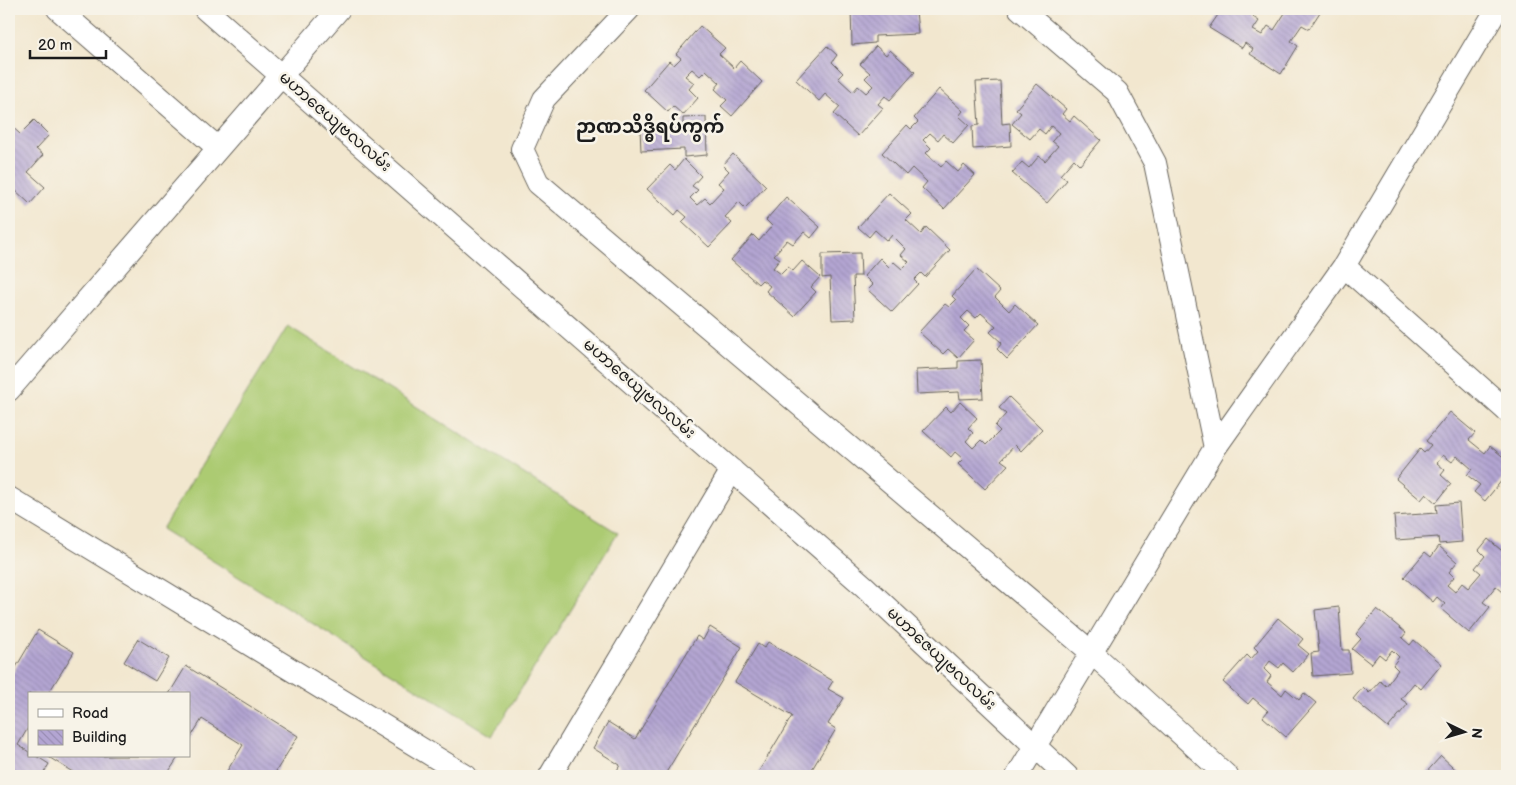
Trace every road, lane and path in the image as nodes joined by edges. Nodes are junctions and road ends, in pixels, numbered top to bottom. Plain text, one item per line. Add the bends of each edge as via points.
1 (58, 9) edge
2 (205, 9) edge
3 (339, 9) edge
4 (629, 9) edge
5 (1020, 9) edge
6 (1497, 9) edge
7 (281, 75) junction
8 (218, 148) junction
9 (1344, 266) junction
10 (9, 390) edge
11 (1507, 411) edge
12 (1215, 448) junction
13 (732, 470) junction
14 (9, 498) edge
15 (1092, 652) junction
16 (1035, 746) junction
17 (466, 776) edge
18 (550, 776) edge
19 (1017, 776) edge
20 (1067, 776) edge
21 (1227, 776) edge

1 - 8 street
2 - 7 street, မဟာဇေယျဗလလမ်း
3 - 7 street
4 - 15 street via 544,99 522,149 538,182
5 - 12 street via 1117,92 1155,163
6 - 9 street
7 - 8 street
7 - 13 street, မဟာဇေယျဗလလမ်း
8 - 10 street
9 - 11 street
9 - 12 street
12 - 15 street
13 - 16 street, မဟာဇေယျဗလလမ်း via 864,586
13 - 18 street
14 - 17 street
15 - 16 street
15 - 21 street
16 - 19 street
16 - 20 street, မဟာဇေယျဗလလမ်း

